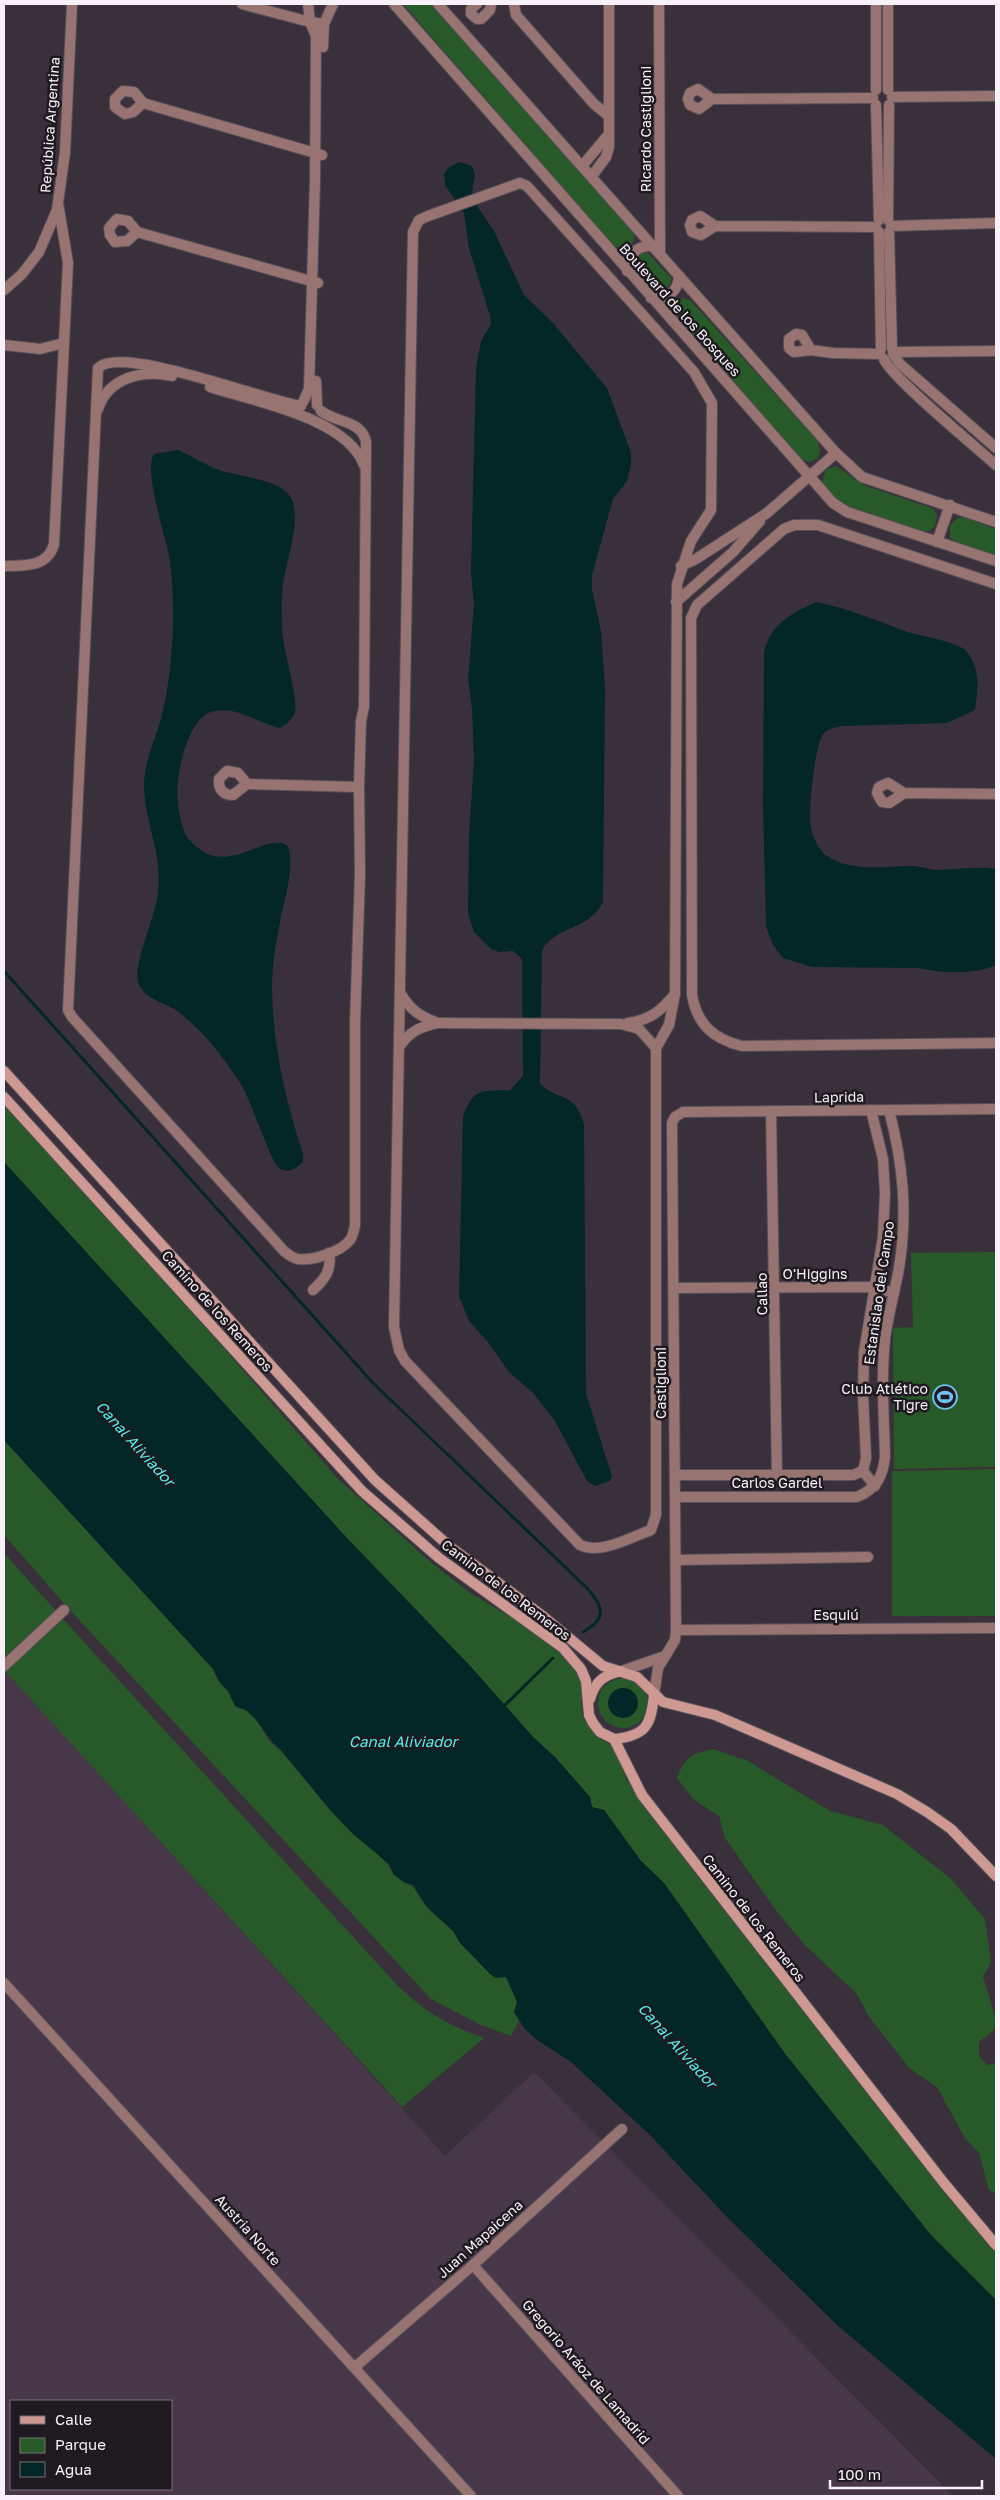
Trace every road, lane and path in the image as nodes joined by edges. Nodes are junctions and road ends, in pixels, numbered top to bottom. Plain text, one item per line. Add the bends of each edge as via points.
1 (72, 4) edge
2 (242, 4) edge
3 (307, 4) edge
4 (333, 4) edge
5 (394, 4) edge
6 (438, 4) edge
7 (476, 4) edge
8 (491, 4) edge
9 (514, 4) edge
10 (609, 4) edge
11 (659, 4) edge
12 (876, 4) edge
13 (888, 4) edge
14 (283, 15) junction
15 (310, 22) junction
16 (324, 24) junction
17 (996, 96) edge
18 (890, 97) junction
19 (875, 98) junction
20 (712, 99) dead end
21 (143, 103) dead end
22 (609, 116) junction
23 (609, 134) junction
24 (319, 154) junction
25 (582, 166) junction
26 (592, 176) junction
27 (58, 204) junction
28 (996, 223) edge
29 (715, 226) dead end
30 (884, 226) junction
31 (137, 232) dead end
32 (653, 246) junction
33 (660, 254) junction
34 (627, 271) junction
35 (679, 276) junction
36 (316, 282) junction
37 (4, 290) edge
38 (651, 298) junction
39 (64, 343) junction
40 (4, 345) edge
41 (811, 350) dead end
42 (996, 351) edge
43 (887, 353) junction
44 (301, 408) junction
45 (319, 408) junction
46 (95, 416) junction
47 (315, 422) junction
48 (996, 448) edge
49 (836, 453) junction
50 (996, 465) edge
51 (365, 466) junction
52 (810, 477) junction
53 (950, 505) junction
54 (767, 513) junction
55 (996, 522) edge
56 (937, 542) junction
57 (996, 561) edge
58 (4, 566) edge
59 (681, 566) junction
60 (996, 584) edge
61 (676, 602) junction
62 (247, 784) dead end
63 (359, 787) junction
64 (904, 792) dead end
65 (996, 794) edge
66 (400, 992) junction
67 (675, 994) junction
68 (438, 1023) junction
69 (621, 1024) junction
70 (996, 1043) edge
71 (398, 1047) junction
72 (656, 1048) junction
73 (4, 1071) edge
74 (4, 1097) edge
75 (996, 1109) edge
76 (871, 1110) junction
77 (889, 1110) junction
78 (771, 1111) junction
79 (683, 1112) joint
80 (329, 1253) junction
81 (875, 1287) junction
82 (674, 1288) junction
83 (776, 1288) junction
84 (313, 1290) dead end
85 (894, 1293) junction
86 (863, 1470) junction
87 (675, 1475) junction
88 (777, 1476) junction
89 (875, 1486) junction
90 (676, 1496) junction
91 (868, 1557) dead end
92 (676, 1560) junction
93 (64, 1610) dead end
94 (996, 1628) edge
95 (676, 1630) junction
96 (665, 1656) junction
97 (4, 1666) edge
98 (622, 1671) junction
99 (654, 1695) junction
100 (588, 1704) junction
101 (614, 1740) junction
102 (996, 1876) edge
103 (4, 1983) edge
104 (622, 2129) dead end
105 (996, 2245) edge
106 (473, 2265) junction
107 (355, 2367) junction
108 (471, 2496) edge
109 (678, 2496) edge

1 - 27 street, República Argentina via 65,152
2 - 14 street
3 - 14 street via 298,11
3 - 15 street
4 - 16 street
5 - 34 street, Boulevard de los Bosques
6 - 25 street, Boulevard de los Bosques
7 - 8 street via 471,8 471,14 477,19 490,10
9 - 22 street via 516,15 594,104
10 - 22 street
11 - 33 street, Ricardo Castiglioni
12 - 19 street
13 - 18 street
14 - 15 street
15 - 16 street
15 - 24 street via 316,36
16 - 24 street
17 - 18 street
18 - 19 street via 883,107
18 - 19 street via 882,88
18 - 30 street
19 - 20 street
19 - 30 street
21 - 24 street
22 - 23 street
23 - 25 street
23 - 26 street via 606,157
24 - 36 street
25 - 26 street, Boulevard de los Bosques
26 - 32 street, Boulevard de los Bosques
27 - 37 street, República Argentina via 39,252
27 - 39 street via 68,263
28 - 30 street
29 - 30 street
30 - 43 street
31 - 36 street
32 - 33 street, Boulevard de los Bosques
32 - 34 street via 634,250
33 - 35 street, Boulevard de los Bosques
34 - 38 street, Boulevard de los Bosques
35 - 38 street via 672,294
35 - 49 street, Boulevard de los Bosques
36 - 44 street via 309,388
36 - 45 street
38 - 52 street, Boulevard de los Bosques
39 - 40 street via 40,349
39 - 58 street via 54,544 51,555 45,560
41 - 43 street
42 - 43 street
43 - 48 street
43 - 50 street via 889,367
44 - 45 street via 314,402
44 - 46 street via 162,374 145,374 124,378 100,402
44 - 46 street via 146,364 108,363 102,364 96,375
44 - 47 street
45 - 47 street via 321,418
45 - 51 street via 363,432
46 - 80 street via 68,1010 284,1251 296,1259
47 - 51 street via 350,443
49 - 52 street
49 - 53 street, Boulevard de los Bosques via 862,477
51 - 63 street via 364,707
52 - 54 street
52 - 56 street, Boulevard de los Bosques via 833,503 847,512
53 - 55 street, Boulevard de los Bosques
53 - 56 street
54 - 59 street
54 - 61 street via 733,552
56 - 57 street, Boulevard de los Bosques
59 - 61 street
59 - 66 street via 691,541 711,510 712,403 694,372 527,186 520,183 511,185 419,220 413,232
60 - 70 street via 818,525 794,525 784,529 697,605 691,618 691,638 692,995 700,1021 715,1036 742,1046
61 - 67 street
62 - 63 street
63 - 80 street via 355,1225 351,1239
64 - 65 street
66 - 68 street via 417,1014
66 - 71 street
67 - 69 street via 664,1008 649,1018
67 - 72 street via 669,1025
68 - 69 street
68 - 71 street via 416,1029
69 - 72 street via 638,1028
71 - 72 street via 394,1327 398,1350 587,1549 597,1549 652,1530 656,1524
73 - 98 main road, Camino de los Remeros via 375,1480 449,1546 552,1623 585,1654 602,1666
74 - 100 main road, Camino de los Remeros via 362,1491 439,1558 563,1648 581,1669 586,1681
75 - 77 street, Laprida
76 - 77 street, Laprida
76 - 78 street, Laprida
76 - 81 street, Estanislao del Campo via 882,1159 885,1193 883,1237
77 - 85 street, Estanislao del Campo via 904,1187 903,1229
78 - 79 street, Laprida
78 - 83 street, Callao
79 - 82 street, Castiglioni via 675,1117 672,1124
80 - 84 street via 327,1275
81 - 83 street, O'Higgins
81 - 85 street, O'Higgins
81 - 86 street, Estanislao del Campo via 864,1352 862,1394 866,1458
82 - 83 street, O'Higgins
82 - 87 street, Castiglioni
83 - 88 street, Callao
85 - 89 street, Estanislao del Campo via 882,1372 884,1470
86 - 88 street, Carlos Gardel via 853,1475
86 - 89 street
87 - 88 street, Carlos Gardel
87 - 90 street, Castiglioni
89 - 90 street, Carlos Gardel via 857,1497
90 - 92 street, Castiglioni
91 - 92 street
92 - 95 street, Castiglioni
93 - 97 street
94 - 95 street, Esquiú
95 - 96 street, Castiglioni via 675,1640
96 - 98 street
96 - 99 street, Castiglioni via 658,1668
98 - 99 main road, Camino de los Remeros via 637,1677
98 - 100 main road via 601,1679 594,1686
99 - 101 main road via 652,1714 644,1729 627,1738
99 - 102 main road, Camino de los Remeros via 663,1702 715,1715 897,1794 951,1829
100 - 101 main road, Camino de los Remeros via 593,1723 600,1732
101 - 105 main road, Camino de los Remeros via 642,1795 666,1828
103 - 107 street, Austria Norte
104 - 106 street, Juan Mapaicena
106 - 107 street, Juan Mapaicena
106 - 109 street, Gregorio Aráoz de Lamadrid
107 - 108 street, Austria Norte

